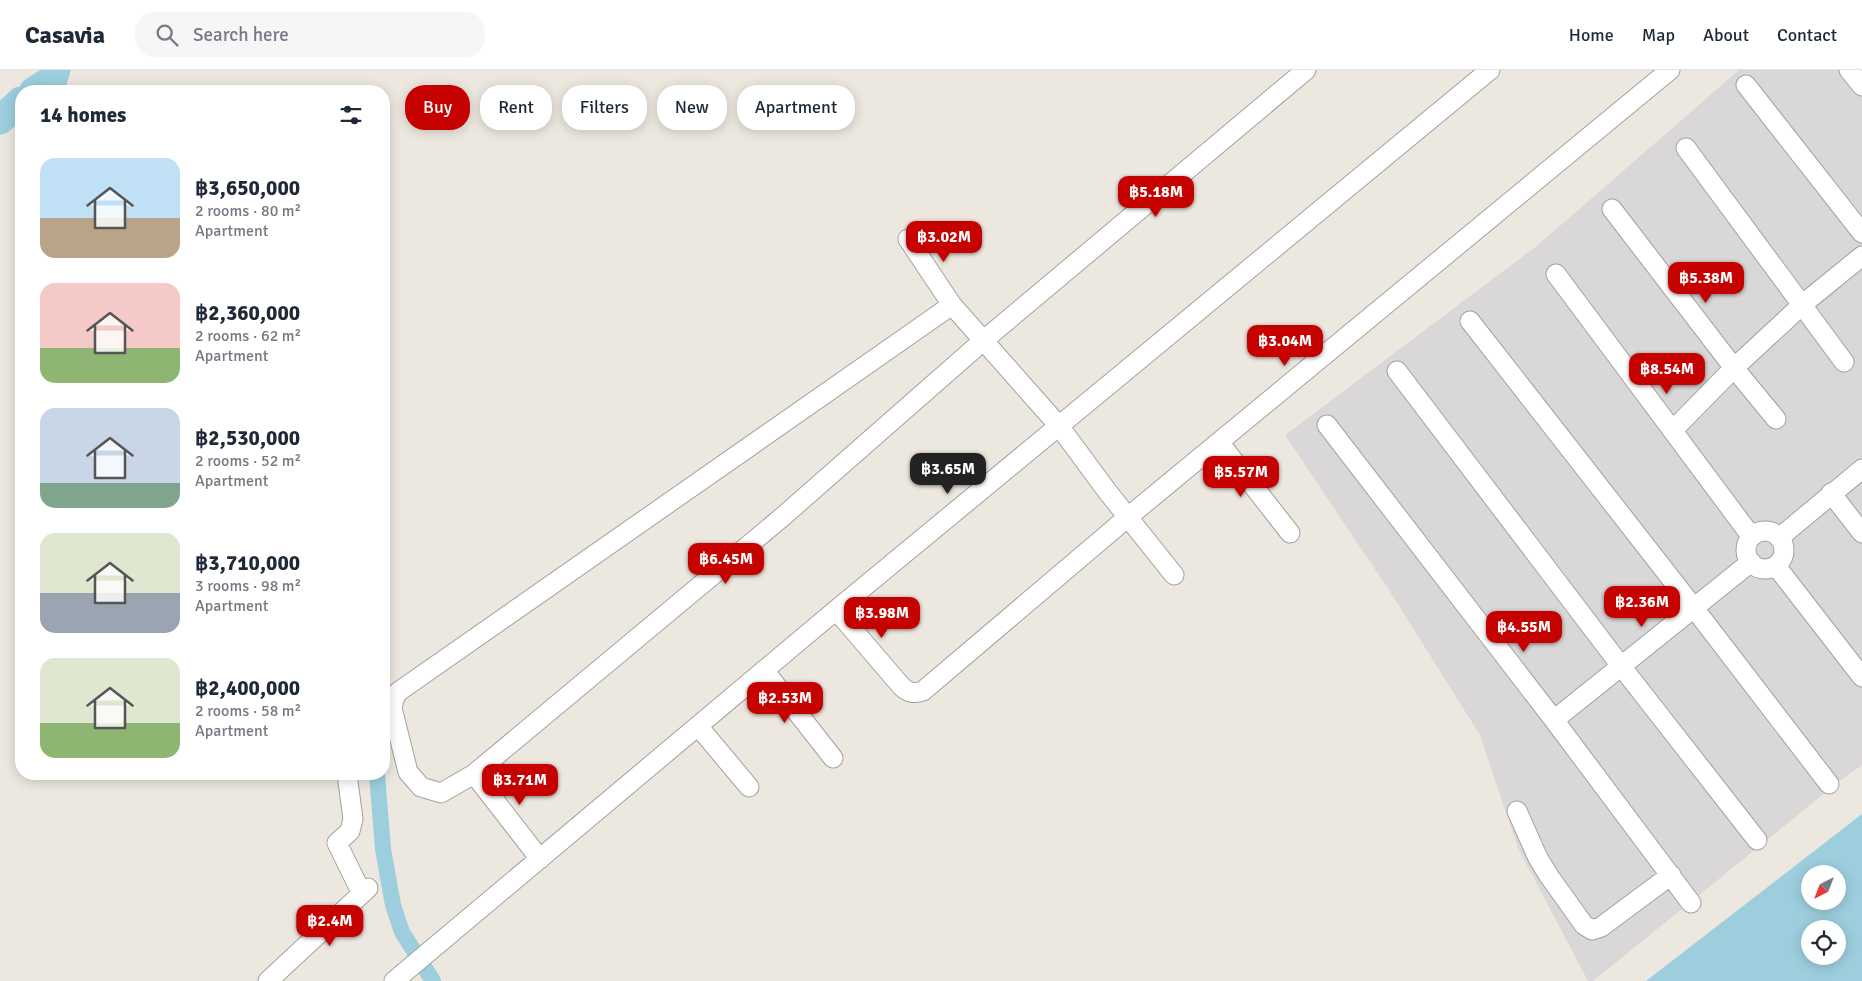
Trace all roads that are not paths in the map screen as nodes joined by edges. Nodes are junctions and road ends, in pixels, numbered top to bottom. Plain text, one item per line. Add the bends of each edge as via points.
1 (1306, 70) edge
2 (1490, 70) edge
3 (1670, 70) edge
4 (1849, 70) edge
5 (1746, 85) dead end
6 (1862, 86) edge
7 (1686, 148) dead end
8 (1612, 209) dead end
9 (1862, 233) edge
10 (908, 239) dead end
11 (1862, 256) edge
12 (1556, 274) dead end
13 (1803, 304) junction
14 (952, 305) junction
15 (1470, 321) dead end
16 (984, 340) junction
17 (1844, 362) dead end
18 (1734, 368) junction
19 (1398, 371) dead end
20 (1776, 419) dead end
21 (1327, 425) dead end
22 (1059, 426) junction
23 (1673, 430) junction
24 (1219, 442) junction
25 (1862, 469) edge
26 (1831, 493) junction
27 (1128, 517) junction
28 (1290, 533) dead end
29 (1862, 533) edge
30 (1752, 536) junction
31 (1779, 538) junction
32 (1750, 562) junction
33 (1776, 566) junction
34 (1174, 575) dead end
35 (1694, 608) junction
36 (836, 610) junction
37 (1621, 666) junction
38 (764, 670) junction
39 (1862, 677) edge
40 (1554, 720) junction
41 (698, 726) junction
42 (833, 758) dead end
43 (474, 774) junction
44 (348, 780) edge
45 (1829, 784) dead end
46 (749, 787) dead end
47 (1517, 811) dead end
48 (1757, 840) dead end
49 (540, 859) junction
50 (1671, 875) junction
51 (1691, 904) dead end
52 (268, 981) edge
53 (394, 981) edge

1 - 16 street
2 - 22 street
3 - 24 street
4 - 6 street
5 - 9 street
7 - 13 street
8 - 18 street
10 - 14 street
11 - 13 street
12 - 23 street
13 - 17 street
13 - 18 street
14 - 16 street
14 - 43 street via 398,692 392,708 408,772 421,787 441,793
15 - 35 street
16 - 22 street
16 - 43 street via 780,519
18 - 20 street
18 - 23 street
19 - 37 street
21 - 40 street
22 - 27 street
22 - 36 street
23 - 30 street
24 - 27 street
24 - 28 street
25 - 26 street
26 - 29 street
26 - 31 street
27 - 34 street
27 - 36 street via 923,691 908,692 902,688
30 - 31 street via 1769,532
30 - 32 street via 1746,549
31 - 33 street via 1784,549
32 - 33 street via 1765,569
32 - 35 street
33 - 39 street
35 - 37 street
35 - 45 street
36 - 38 street
37 - 40 street
37 - 48 street
38 - 41 street
38 - 42 street
40 - 50 street
41 - 46 street
41 - 49 street
43 - 49 street
44 - 52 street via 353,818 350,831 337,843 365,891
47 - 50 street via 1549,876 1584,925 1592,930 1601,927
49 - 53 street
50 - 51 street

